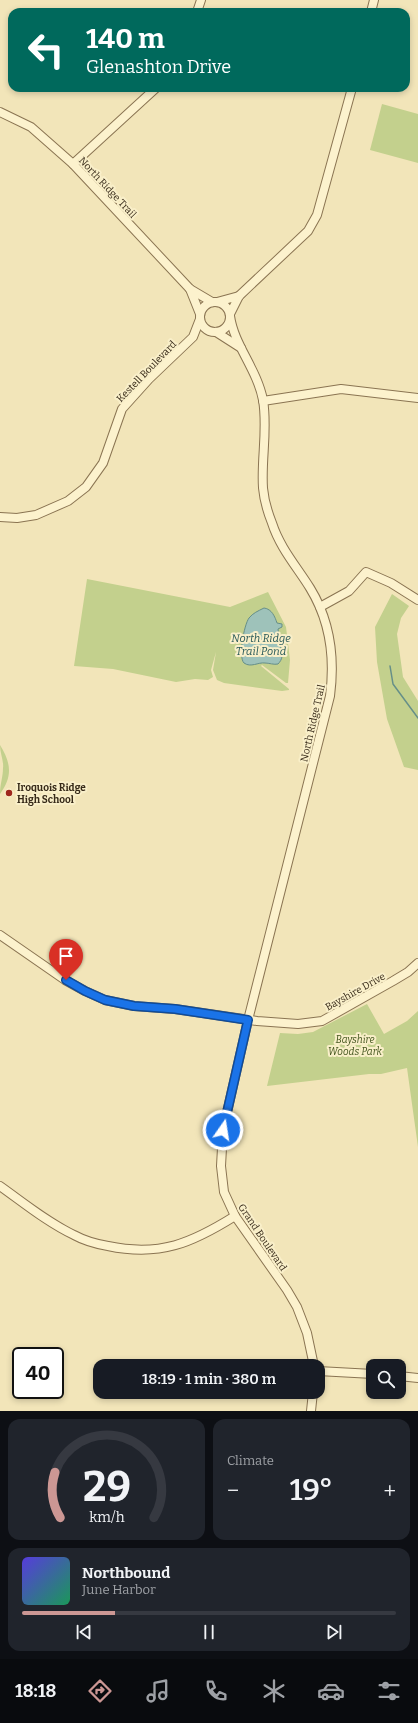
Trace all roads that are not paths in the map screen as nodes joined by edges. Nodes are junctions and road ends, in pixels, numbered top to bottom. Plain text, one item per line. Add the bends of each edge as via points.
1 (152, 92) edge
2 (351, 92) edge
3 (0, 112) edge
4 (73, 164) junction
5 (190, 289) junction
6 (238, 296) junction
7 (215, 302) junction
8 (230, 315) junction
9 (200, 317) junction
10 (214, 331) junction
11 (192, 337) junction
12 (241, 348) junction
13 (418, 398) edge
14 (263, 402) junction
15 (0, 517) edge
16 (418, 600) edge
17 (320, 607) junction
18 (0, 935) edge
19 (418, 963) edge
20 (248, 1020) junction
21 (0, 1186) edge
22 (235, 1216) junction
23 (313, 1359) edge
24 (325, 1372) edge
25 (366, 1374) edge
26 (406, 1377) edge
27 (418, 1378) edge
28 (312, 1399) edge
29 (311, 1411) edge

1 - 4 street
2 - 6 street via 317,215 308,231
3 - 4 street, North Ridge Trail via 31,127
4 - 5 street, North Ridge Trail
5 - 7 street, North Ridge Trail
5 - 9 street, North Ridge Trail
6 - 7 street
6 - 8 street
7 - 8 street via 225,306
7 - 9 street via 204,306
8 - 10 street via 224,328
8 - 12 street, North Ridge Trail via 231,326
9 - 10 street via 204,327
9 - 11 street, Kestell Boulevard
10 - 11 street, Kestell Boulevard
10 - 12 street, North Ridge Trail
11 - 15 street, Kestell Boulevard via 122,409 102,463 86,487 68,501 36,515
12 - 14 street, North Ridge Trail via 255,374
13 - 14 street via 341,389
14 - 17 street, North Ridge Trail via 263,488 271,523 282,546
16 - 17 street via 392,583 366,572 349,592
17 - 20 street, North Ridge Trail via 330,636 333,655 330,696
18 - 20 street, Bayshire Drive via 66,980 105,1000
19 - 20 street, Bayshire Drive via 408,972 322,1021 298,1024
20 - 22 street, Grand Boulevard via 223,1130 221,1166 224,1192
21 - 22 street via 75,1236 118,1248 144,1251 174,1247
22 - 23 street, Grand Boulevard via 297,1306 307,1333
24 - 25 street
26 - 27 street
28 - 29 street

